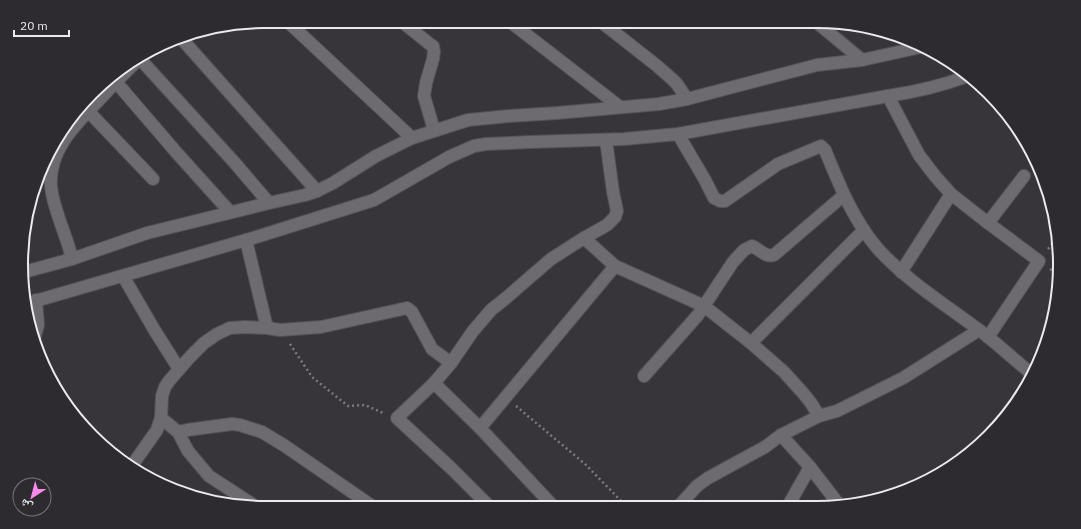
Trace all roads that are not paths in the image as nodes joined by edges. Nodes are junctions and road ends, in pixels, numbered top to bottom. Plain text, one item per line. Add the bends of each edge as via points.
1 (294, 28) edge
2 (410, 28) edge
3 (518, 28) edge
4 (609, 28) edge
5 (824, 29) edge
6 (184, 42) edge
7 (913, 49) edge
8 (862, 60) junction
9 (142, 62) edge
10 (121, 77) edge
11 (961, 78) edge
12 (116, 82) junction
13 (888, 96) junction
14 (687, 99) junction
15 (620, 107) junction
16 (88, 111) junction
17 (76, 123) edge
18 (434, 130) junction
19 (678, 134) junction
20 (412, 138) junction
21 (606, 140) junction
22 (61, 144) edge
23 (1024, 176) dead end
24 (153, 179) dead end
25 (317, 191) junction
26 (951, 194) junction
27 (844, 195) junction
28 (269, 202) junction
29 (230, 212) junction
30 (988, 223) junction
31 (864, 230) junction
32 (584, 238) junction
33 (246, 240) junction
34 (72, 259) junction
35 (615, 266) junction
36 (28, 271) edge
37 (901, 272) junction
38 (123, 276) junction
39 (31, 302) edge
40 (32, 305) edge
41 (704, 306) junction
42 (267, 328) junction
43 (37, 329) edge
44 (984, 334) junction
45 (751, 343) junction
46 (451, 363) junction
47 (179, 369) junction
48 (1028, 371) edge
49 (644, 376) dead end
50 (434, 383) junction
51 (819, 416) junction
52 (161, 418) junction
53 (480, 428) junction
54 (178, 432) junction
55 (781, 435) junction
56 (135, 462) edge
57 (810, 467) junction
58 (245, 500) edge
59 (835, 500) edge
60 (365, 501) edge
61 (484, 501) edge
62 (548, 501) edge
63 (683, 501) edge
64 (791, 501) edge

1 - 20 street
2 - 18 street via 434,49 424,96
3 - 15 street
4 - 14 street via 672,79
5 - 8 street
6 - 25 street
7 - 8 street
8 - 14 street via 817,65
9 - 28 street
10 - 12 street
11 - 13 street via 905,94
12 - 16 street
12 - 29 street
13 - 19 street
13 - 26 street via 919,155
14 - 15 street
15 - 18 street via 468,120
16 - 17 street
16 - 24 street
18 - 20 street
19 - 21 street
19 - 27 street via 714,198 720,201 725,201 778,164 821,146
20 - 25 street
21 - 32 street via 617,211 607,225
21 - 33 street via 515,142 474,146 449,157 374,200
22 - 34 street via 51,173 51,187
23 - 30 street
25 - 28 street
26 - 30 street
26 - 37 street
27 - 31 street
27 - 41 street via 774,255 770,256 752,246 744,250
28 - 29 street
29 - 34 street via 147,233
30 - 44 street via 1039,262
31 - 37 street
31 - 45 street
32 - 35 street
32 - 46 street via 536,270 491,310
33 - 38 street
33 - 42 street
34 - 36 street
35 - 41 street
35 - 53 street
37 - 44 street
38 - 39 street
38 - 47 street
40 - 43 street
41 - 45 street
41 - 49 street
42 - 46 street via 280,330 321,327 407,308 412,312 432,349
42 - 47 street via 230,328 216,334
44 - 48 street
44 - 51 street via 837,411
45 - 51 street via 784,372
46 - 50 street
47 - 52 street via 165,387
50 - 53 street
50 - 61 street via 397,418
51 - 55 street
52 - 54 street
52 - 56 street via 157,430
53 - 62 street
54 - 58 street via 188,451 209,476
54 - 60 street via 232,424 262,432
55 - 57 street
55 - 63 street via 765,447 708,478
57 - 59 street
57 - 64 street

